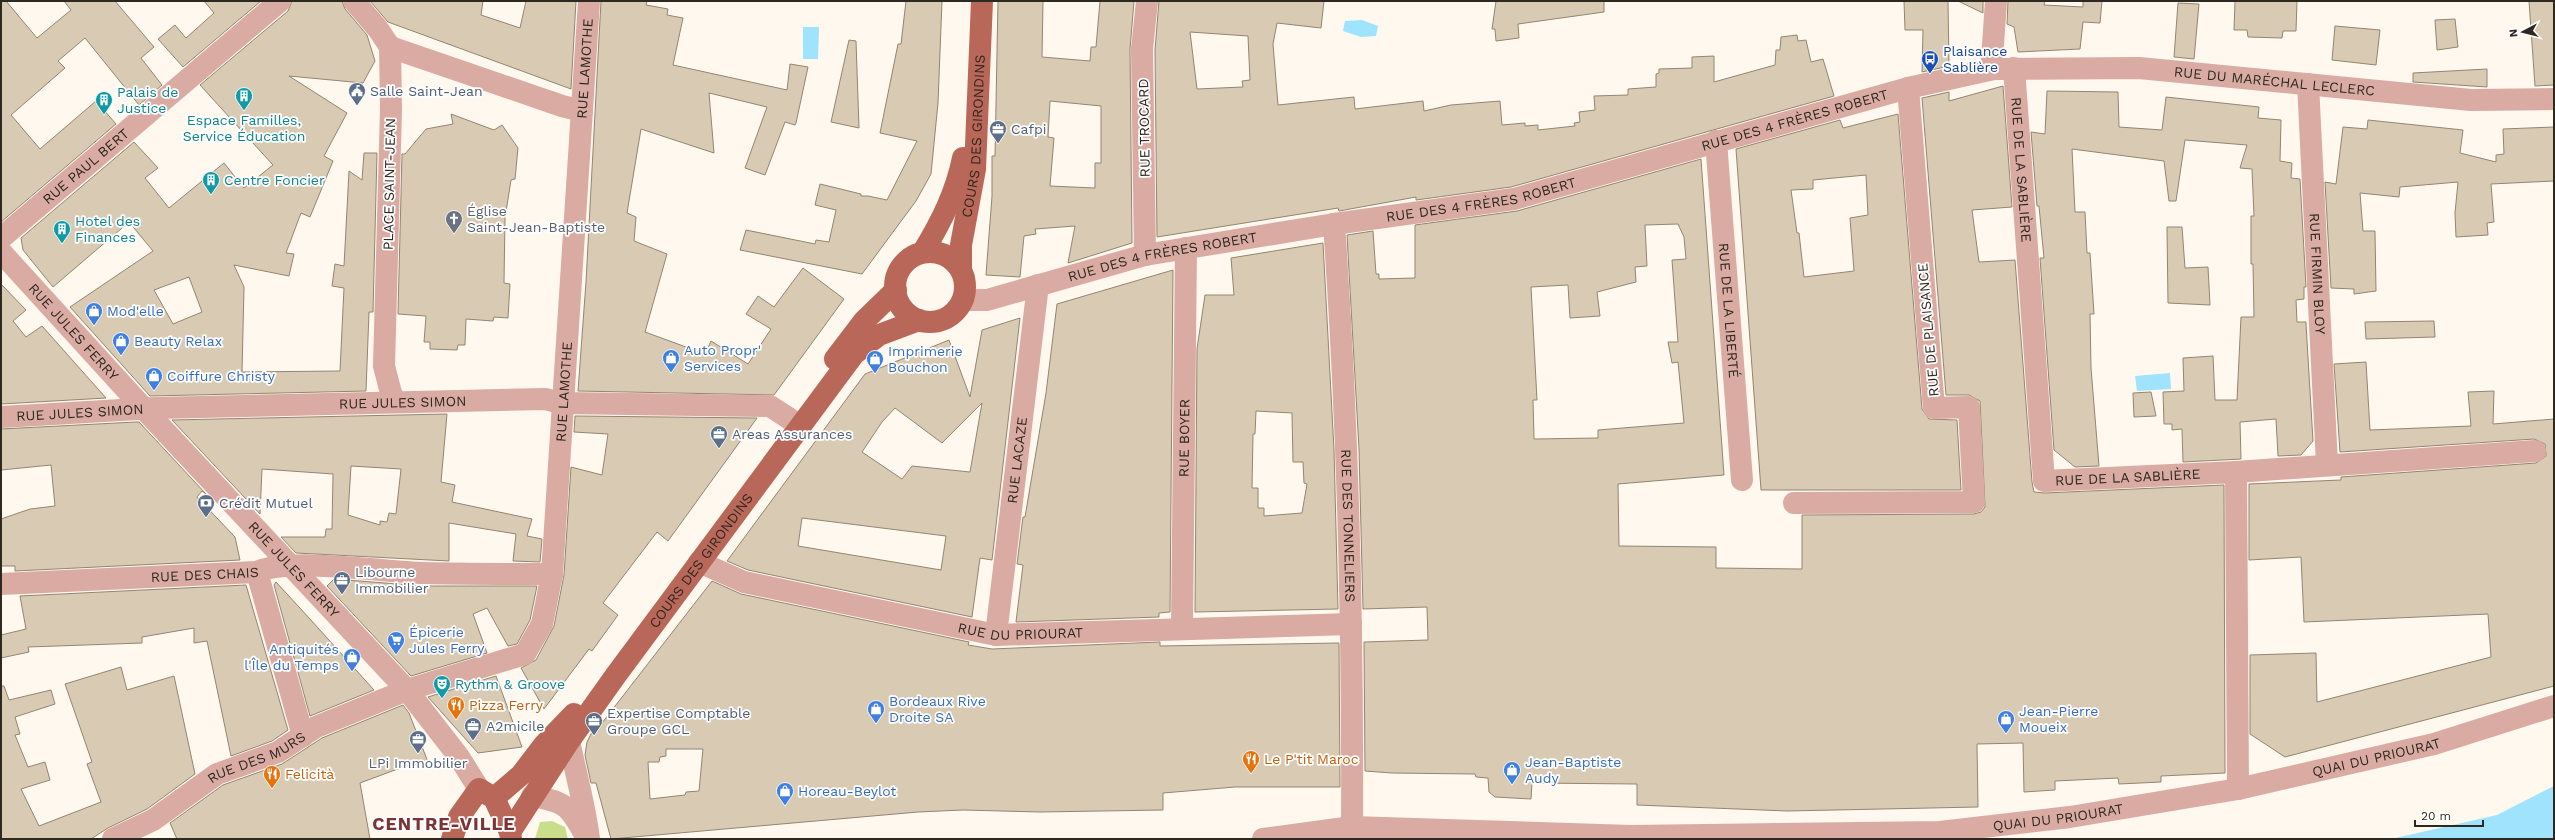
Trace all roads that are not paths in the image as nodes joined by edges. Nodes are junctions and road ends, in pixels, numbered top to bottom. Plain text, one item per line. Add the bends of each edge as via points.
1 (280, 1) edge
2 (354, 1) edge
3 (589, 1) edge
4 (969, 1) edge
5 (982, 1) edge
6 (1147, 1) edge
7 (1996, 1) edge
8 (390, 47) junction
9 (2004, 69) junction
10 (2308, 84) junction
11 (1908, 88) junction
12 (2554, 100) edge
13 (582, 111) junction
14 (1716, 141) junction
15 (1334, 224) junction
16 (1, 238) edge
17 (1186, 248) junction
18 (1, 252) edge
19 (923, 252) junction
20 (1145, 255) junction
21 (961, 269) junction
22 (1038, 286) junction
23 (896, 290) junction
24 (963, 300) junction
25 (919, 320) junction
26 (396, 402) junction
27 (561, 403) junction
28 (144, 410) junction
29 (1, 417) edge
30 (794, 422) junction
31 (2535, 451) dead end
32 (2327, 464) junction
33 (2236, 472) junction
34 (1742, 480) dead end
35 (1794, 503) dead end
36 (699, 562) junction
37 (291, 565) junction
38 (257, 572) junction
39 (552, 574) junction
40 (1, 584) edge
41 (1351, 624) junction
42 (1182, 628) junction
43 (996, 635) junction
44 (407, 690) junction
45 (2554, 706) edge
46 (303, 736) junction
47 (569, 741) junction
48 (2238, 789) junction
49 (487, 793) junction
50 (532, 796) junction
51 (1352, 827) junction
52 (510, 836) edge
53 (113, 839) edge
54 (452, 839) edge
55 (588, 839) edge
56 (1263, 839) edge

1 - 16 street, RUE PAUL BERT
2 - 8 street
3 - 13 street, RUE LAMOTHE
4 - 19 main road, COURS DES GIRONDINS via 964,155 956,189 945,215
5 - 21 main road, COURS DES GIRONDINS via 975,168 961,245
6 - 20 street, RUE TROCARD via 1142,49
7 - 9 street, RUE DE LA SABLIÈRE via 1992,59
8 - 13 street
8 - 26 street, PLACE SAINT-JEAN via 391,109 384,366
9 - 10 street, RUE DU MARÉCHAL LECLERC via 2139,68
9 - 11 street, RUE DES 4 FRÈRES ROBERT
9 - 33 street, RUE DE LA SABLIÈRE via 2044,481
10 - 12 street, RUE DU MARÉCHAL LECLERC via 2471,100
10 - 32 street, RUE FIRMIN BLOY
11 - 14 street, RUE DES 4 FRÈRES ROBERT
11 - 35 street, RUE DE PLAISANCE via 1934,408 1969,407 1974,502
13 - 27 street, RUE LAMOTHE
14 - 15 street, RUE DES 4 FRÈRES ROBERT via 1514,199
14 - 34 street, RUE DE LA LIBERTÉ
15 - 17 street, RUE DES 4 FRÈRES ROBERT
15 - 41 street, RUE DES TONNELIERS via 1340,304
17 - 20 street, RUE DES 4 FRÈRES ROBERT
17 - 42 street, RUE BOYER
18 - 28 street, RUE JULES FERRY
19 - 21 main road via 945,255
19 - 23 main road via 905,262 896,280
20 - 22 street, RUE DES 4 FRÈRES ROBERT
21 - 24 main road, COURS DES GIRONDINS via 964,279
22 - 24 street, RUE DES 4 FRÈRES ROBERT via 987,300
22 - 43 street, RUE LACAZE
23 - 25 main road via 903,308
23 - 30 main road, COURS DES GIRONDINS via 864,321
24 - 25 main road, COURS DES GIRONDINS via 952,314 944,318 936,321
25 - 30 main road, COURS DES GIRONDINS via 878,334 854,354
26 - 27 street, RUE JULES SIMON via 545,399
26 - 28 street, RUE JULES SIMON
27 - 30 street, RUE JULES SIMON via 770,406
27 - 39 street, RUE LAMOTHE
28 - 29 street, RUE JULES SIMON
28 - 37 street, RUE JULES FERRY
30 - 36 main road, COURS DES GIRONDINS
30 - 49 main road, COURS DES GIRONDINS via 570,720 544,745 522,775
31 - 32 street
32 - 33 street
33 - 48 street
36 - 43 street, RUE DU PRIOURAT via 744,582
36 - 47 main road, COURS DES GIRONDINS
37 - 38 street, RUE DES CHAIS via 269,566
37 - 39 street, RUE DES CHAIS via 423,573
37 - 44 street, RUE JULES FERRY
38 - 40 street, RUE DES CHAIS
38 - 46 street
39 - 44 street, RUE LAMOTHE via 542,624 525,654
41 - 42 street, RUE DU PRIOURAT
41 - 51 street, RUE DES TONNELIERS
42 - 43 street, RUE DU PRIOURAT
44 - 46 street, RUE DES MURS via 316,727
44 - 49 street, RUE JULES FERRY
45 - 48 street, QUAI DU PRIOURAT via 2434,744
46 - 53 street, RUE DES MURS via 278,752 217,774 153,820
47 - 50 main road, COURS DES GIRONDINS
47 - 55 street via 584,801
48 - 51 street, QUAI DU PRIOURAT via 2070,817 1940,832 1631,836
49 - 52 main road
49 - 54 main road, COURS DES GIRONDINS via 459,818
50 - 52 main road, COURS DES GIRONDINS
50 - 55 street via 556,800 573,811
51 - 56 street, QUAI DU PRIOURAT

